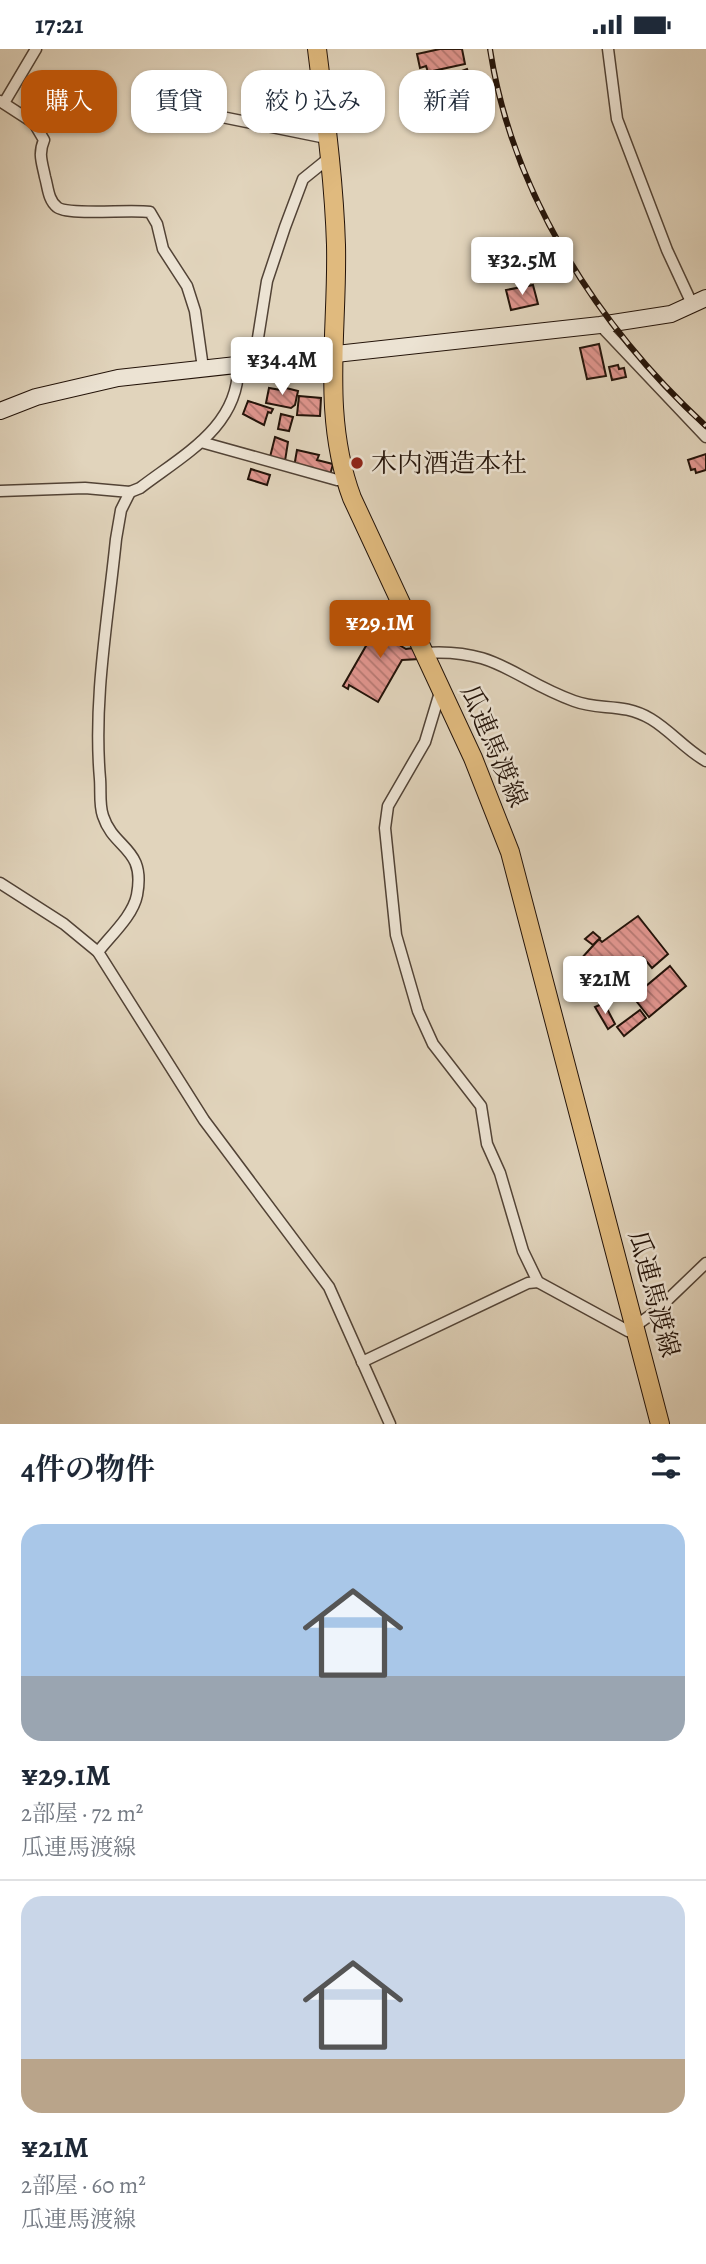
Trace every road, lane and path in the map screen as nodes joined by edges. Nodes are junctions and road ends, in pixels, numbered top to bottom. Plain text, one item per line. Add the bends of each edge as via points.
1 (36, 49) edge
2 (317, 49) edge
3 (608, 49) edge
4 (2, 102) edge
5 (227, 118) edge
6 (327, 138) junction
7 (329, 158) junction
8 (700, 302) edge
9 (600, 325) junction
10 (333, 353) junction
11 (246, 364) junction
12 (203, 368) junction
13 (0, 411) edge
14 (706, 437) edge
15 (201, 442) junction
16 (345, 479) junction
17 (0, 491) edge
18 (130, 492) junction
19 (424, 653) junction
20 (441, 689) junction
21 (706, 761) edge
22 (0, 883) edge
23 (97, 952) junction
24 (706, 1263) edge
25 (538, 1282) junction
26 (635, 1325) junction
27 (362, 1362) junction
28 (390, 1424) edge
29 (660, 1424) edge

1 - 4 street
2 - 6 main road, 瓜連馬渡線
3 - 8 street via 617,119 667,250
4 - 12 street via 34,123 44,140 39,151 51,201 59,209 150,212 163,249 187,286
5 - 6 street
6 - 7 main road, 瓜連馬渡線
7 - 10 main road, 瓜連馬渡線 via 336,244
7 - 11 street via 303,179 267,281
8 - 9 street via 671,314
9 - 10 street
9 - 14 street
10 - 11 street
10 - 16 main road, 瓜連馬渡線 via 333,416
11 - 12 street
11 - 15 street via 225,417
12 - 13 street via 118,378 36,397
15 - 16 street via 289,469
15 - 18 street
16 - 19 main road, 瓜連馬渡線
17 - 18 street via 85,488
18 - 23 street via 116,539 97,748 103,816 136,860 138,888 132,909
19 - 20 main road, 瓜連馬渡線
19 - 21 street via 477,656 501,663 575,702 626,707 653,720
20 - 25 street via 425,742 388,806 385,828 396,935 423,1028 481,1106 487,1144
20 - 26 main road, 瓜連馬渡線 via 510,852
22 - 23 street via 64,924
23 - 27 street via 204,1120 329,1287
24 - 26 street via 655,1313
25 - 26 street via 620,1328 628,1331
25 - 27 street
26 - 29 main road, 瓜連馬渡線
27 - 28 street

